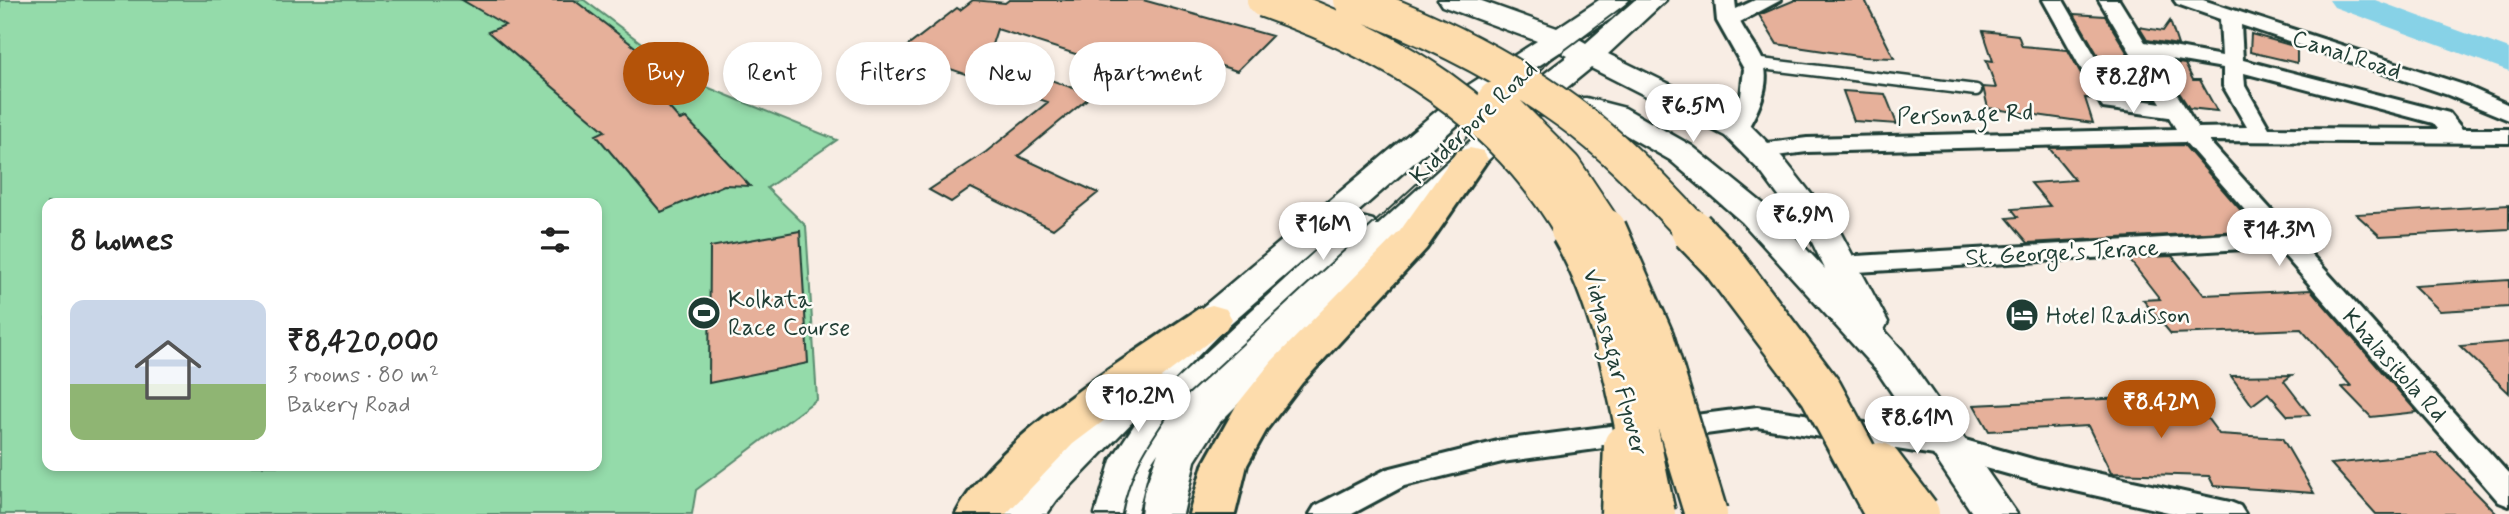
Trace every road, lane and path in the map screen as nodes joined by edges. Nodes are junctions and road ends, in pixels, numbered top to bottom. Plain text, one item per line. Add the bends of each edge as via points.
1 (1264, 0) edge
2 (1307, 0) edge
3 (1351, 0) edge
4 (1452, 0) edge
5 (1615, 0) edge
6 (1652, 0) edge
7 (1771, 0) edge
8 (2053, 0) edge
9 (2109, 0) edge
10 (2184, 0) edge
11 (1726, 10) edge
12 (2230, 15) junction
13 (2138, 47) junction
14 (1573, 48) junction
15 (1753, 63) junction
16 (2233, 64) junction
17 (1976, 90) dead end
18 (1695, 108) junction
19 (1521, 111) junction
20 (2176, 111) junction
21 (2509, 113) edge
22 (2262, 134) junction
23 (2191, 135) junction
24 (2455, 135) junction
25 (2509, 136) edge
26 (1657, 139) junction
27 (1748, 140) junction
28 (1470, 159) junction
29 (2284, 239) junction
30 (1840, 265) junction
31 (1212, 319) junction
32 (1890, 361) junction
33 (1627, 390) junction
34 (1821, 392) junction
35 (1947, 446) junction
36 (2509, 494) edge
37 (979, 514) edge
38 (1024, 514) edge
39 (1116, 514) edge
40 (1162, 514) edge
41 (1212, 514) edge
42 (1325, 514) edge
43 (1622, 514) edge
44 (1654, 514) edge
45 (1706, 514) edge
46 (1886, 514) edge
47 (1918, 514) edge
48 (1996, 514) edge
49 (2230, 514) edge

1 - 33 highway, Vidyasagar Flyover, bridge via 1368,39 1447,87 1501,134 1554,202 1588,257
2 - 45 highway, bridge via 1378,28 1436,58 1531,130 1574,180 1629,281
3 - 34 highway, bridge via 1418,24 1521,80 1572,115 1659,194 1722,261
4 - 14 main road via 1538,30
5 - 14 main road
6 - 14 main road
7 - 11 street
8 - 20 street via 2111,103
9 - 13 street, Khalasitola Rd
10 - 12 street, Canal Road
11 - 15 street
12 - 16 street
12 - 21 street, Canal Road via 2456,90
13 - 16 street
13 - 20 street, Khalasitola Rd
14 - 18 main road
14 - 19 main road, Kidderpore Road via 1555,80
14 - 31 main road via 1475,93
14 - 39 main road, Kidderpore Road via 1161,417 1131,460
15 - 17 lane
15 - 27 street
16 - 22 street via 2234,86
16 - 24 street via 2441,118
18 - 26 main road
18 - 27 main road
19 - 26 main road via 1586,107 1614,115
19 - 28 main road, Kidderpore Road
20 - 23 street, Khalasitola Rd
22 - 23 street, Personage Rd
22 - 24 street, Personage Rd
23 - 27 street, Personage Rd via 1807,145
23 - 29 street, Khalasitola Rd
24 - 25 street, Personage Rd
26 - 32 main road via 1681,153 1754,214
27 - 30 main road via 1826,236
28 - 40 main road, Kidderpore Road via 1206,412 1176,457
28 - 41 highway via 1413,240 1287,372 1251,418 1225,465
29 - 30 street, St. George's Terace
29 - 36 street, Khalasitola Rd
30 - 32 main road
31 - 37 highway via 1055,431 1004,480
31 - 38 main road via 1042,488
32 - 35 main road
33 - 43 highway, bridge
33 - 44 highway, Vidyasagar Flyover, bridge
34 - 46 highway, bridge
34 - 47 highway, bridge
35 - 42 street via 1757,417 1502,451 1397,477
35 - 48 main road
35 - 49 street via 2036,471

